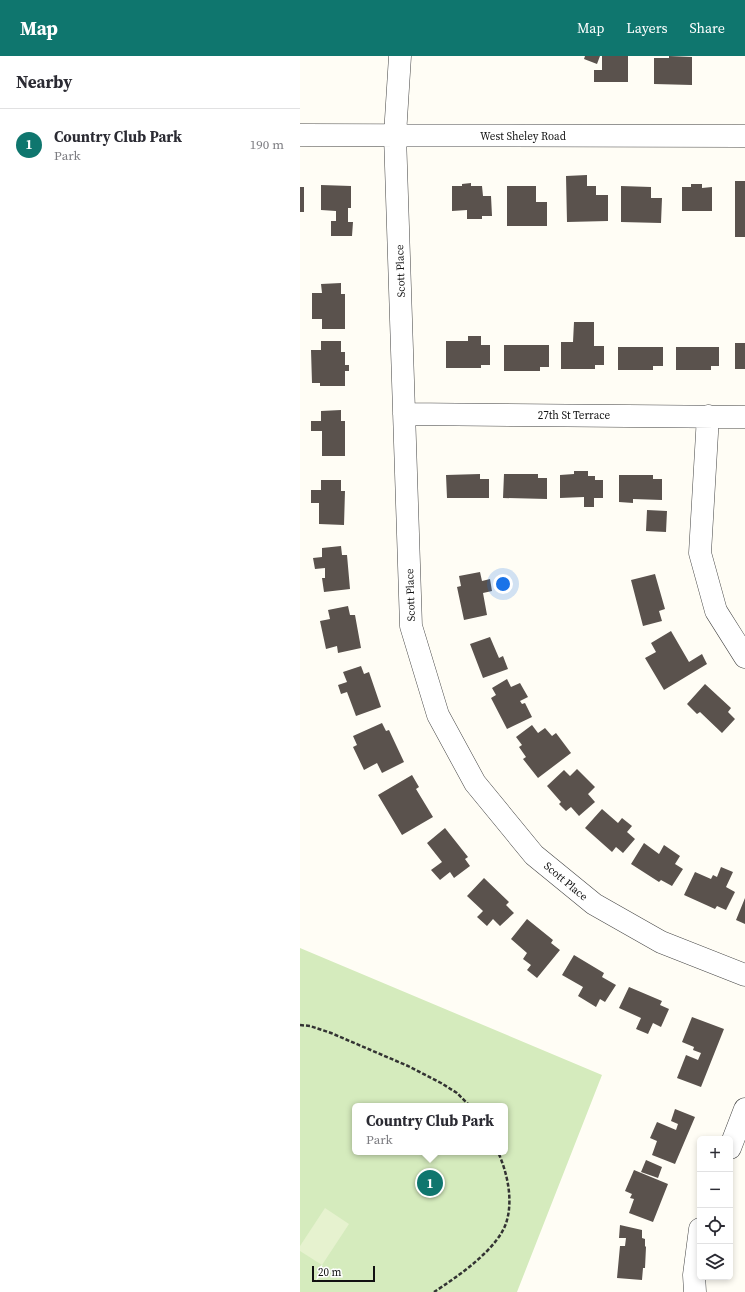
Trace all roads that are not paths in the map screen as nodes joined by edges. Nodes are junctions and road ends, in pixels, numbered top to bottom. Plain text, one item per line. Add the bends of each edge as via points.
1 (400, 56) edge
2 (300, 135) edge
3 (395, 135) junction
4 (745, 136) edge
5 (404, 414) junction
6 (708, 416) junction
7 (745, 417) edge
8 (745, 657) edge
9 (745, 975) edge
10 (745, 1109) edge
11 (733, 1140) edge
12 (698, 1244) edge
13 (695, 1292) edge

1 - 3 street, Scott Place
2 - 3 street, West Sheley Road
3 - 4 street, West Sheley Road
3 - 5 street, Scott Place
5 - 6 street, 27th St Terrace
5 - 9 street, Scott Place via 411,626 438,715 475,783 534,855 594,904 661,942
6 - 7 street, 27th St Terrace
6 - 8 street via 700,553 716,611
10 - 11 street
12 - 13 street via 694,1275

